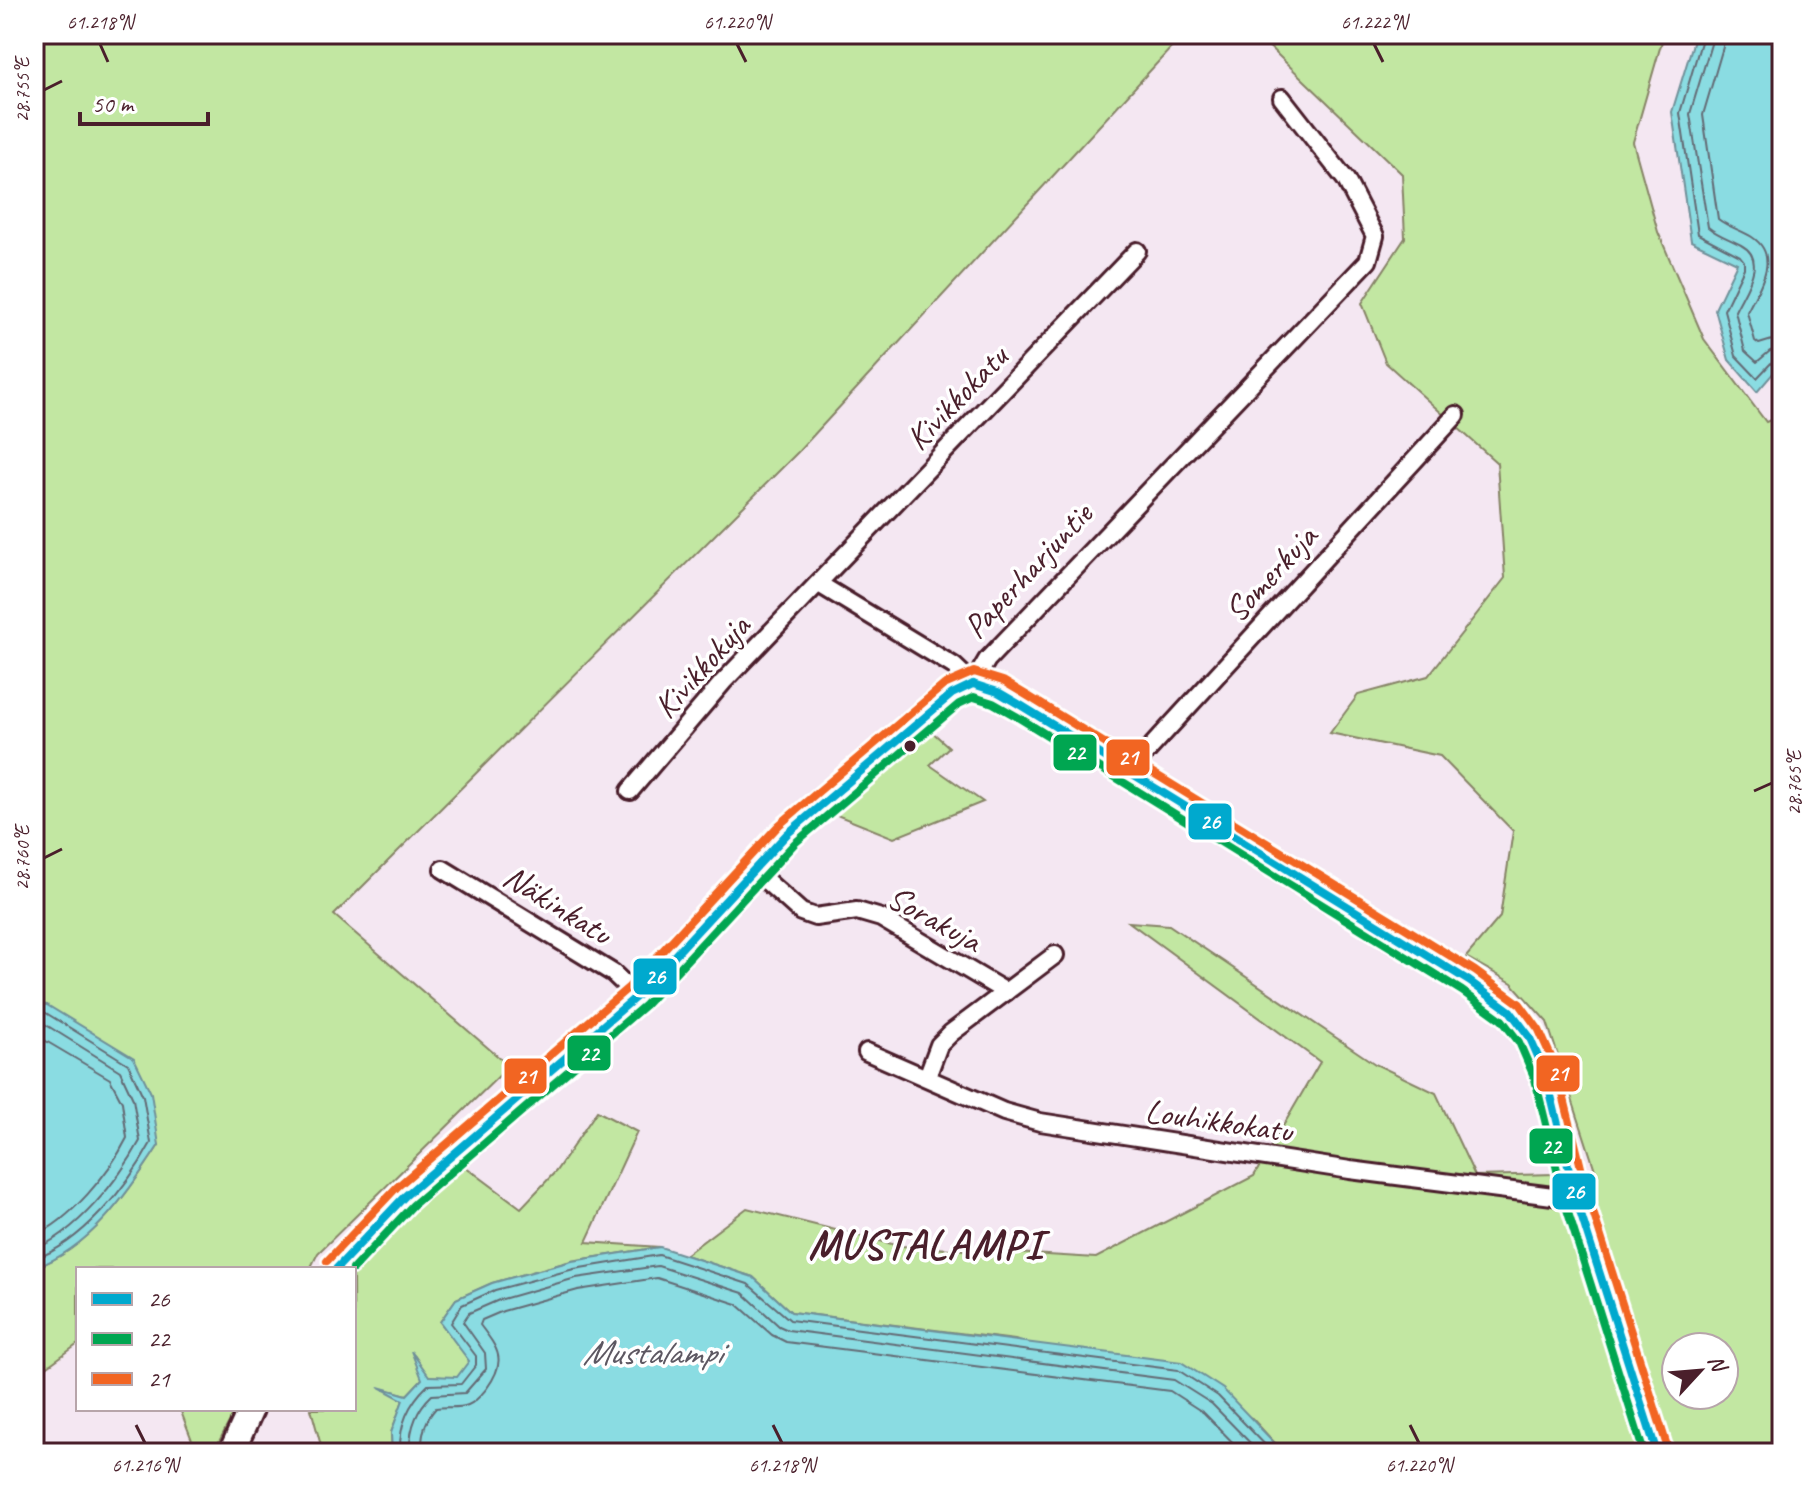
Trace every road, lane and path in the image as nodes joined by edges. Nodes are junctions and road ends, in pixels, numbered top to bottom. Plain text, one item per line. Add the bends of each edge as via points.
1 (1282, 98) dead end
2 (1137, 251) dead end
3 (1456, 415) dead end
4 (819, 584) junction
5 (973, 684) junction
6 (1129, 771) junction
7 (630, 791) dead end
8 (443, 869) dead end
9 (753, 869) junction
10 (1055, 955) dead end
11 (1006, 992) junction
12 (637, 996) junction
13 (867, 1052) dead end
14 (927, 1077) junction
15 (1576, 1199) junction
16 (338, 1267) edge
17 (250, 1411) edge
18 (231, 1453) edge
19 (1657, 1453) edge

1 - 5 street, Paperharjuntie via 1346,180 1375,236 1368,261 987,660
2 - 4 street, Kivikkokatu
3 - 6 street, Somerkuja
4 - 5 street via 954,666
4 - 7 street, Kivikkokuja via 723,682
5 - 6 street via 998,692
5 - 9 street, Paperharjuntie via 952,694 878,756
6 - 15 street via 1510,1011 1529,1036 1546,1075
8 - 12 street, Näkinkatu via 613,973
9 - 11 street, Sorakuja via 801,912 815,917 857,911 881,918
9 - 12 street, Paperharjuntie
10 - 11 street
11 - 14 street via 939,1045
12 - 16 street, Paperharjuntie via 405,1196
13 - 14 street, Louhikkokatu
14 - 15 street, Louhikkokatu via 1004,1112 1040,1122
15 - 19 street
17 - 18 street

